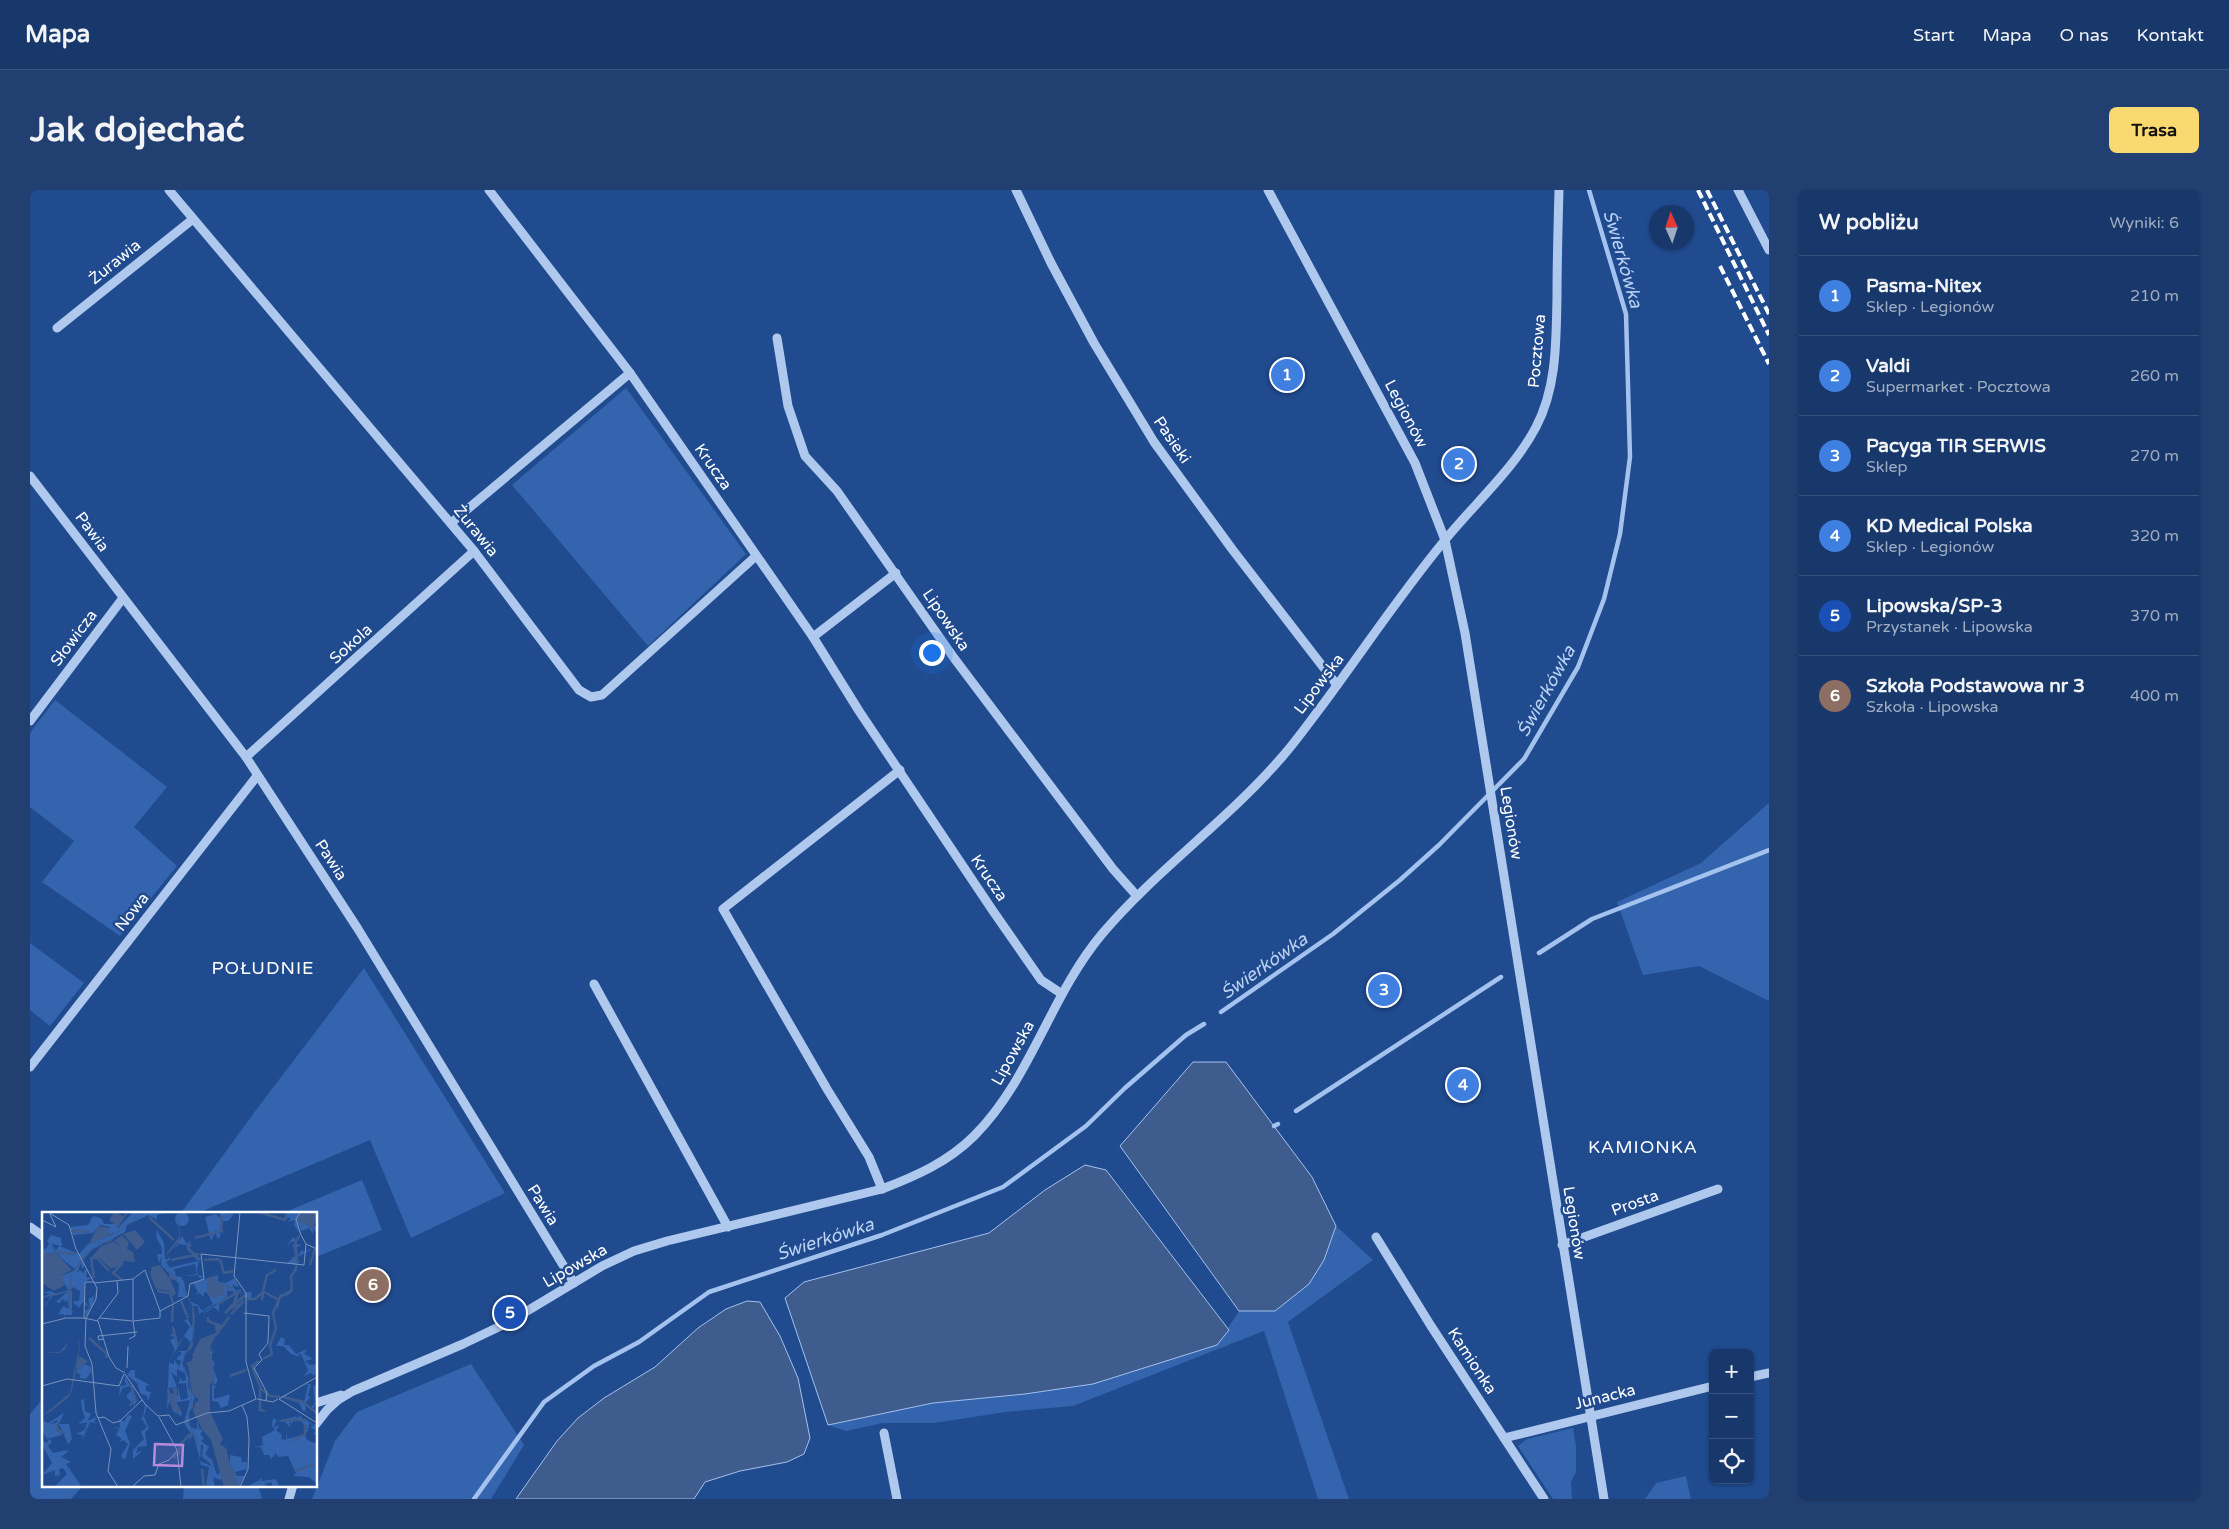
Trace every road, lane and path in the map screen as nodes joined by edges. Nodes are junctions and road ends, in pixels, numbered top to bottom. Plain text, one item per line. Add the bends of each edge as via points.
1 (169, 190) edge
2 (489, 190) edge
3 (1016, 190) edge
4 (1268, 190) edge
5 (1559, 190) edge
6 (1738, 190) edge
7 (193, 219) junction
8 (1769, 250) edge
9 (56, 328) dead end
10 (777, 338) dead end
11 (630, 373) junction
12 (30, 476) edge
13 (452, 523) junction
14 (1445, 540) junction
15 (474, 551) junction
16 (756, 556) junction
17 (896, 573) junction
18 (123, 598) junction
19 (813, 637) junction
20 (1337, 685) junction
21 (30, 721) edge
22 (246, 757) junction
23 (900, 770) junction
24 (257, 776) junction
25 (1137, 896) junction
26 (594, 984) dead end
27 (1062, 994) junction
28 (30, 1067) edge
29 (882, 1189) junction
30 (1718, 1190) dead end
31 (30, 1226) edge
32 (728, 1227) junction
33 (42, 1235) edge
34 (1376, 1238) dead end
35 (1562, 1245) junction
36 (574, 1283) junction
37 (1769, 1373) edge
38 (1754, 1376) edge
39 (1709, 1387) edge
40 (353, 1391) junction
41 (318, 1402) edge
42 (1590, 1416) junction
43 (318, 1422) edge
44 (884, 1433) dead end
45 (1504, 1438) junction
46 (293, 1486) edge
47 (288, 1499) edge
48 (897, 1499) edge
49 (1544, 1499) edge
50 (1604, 1499) edge

1 - 7 street, Żurawia
2 - 11 street, Krucza
3 - 20 street, Pasieki via 1094,343 1154,442
4 - 14 street, Legionów via 1416,463
5 - 14 street, Pocztowa via 1556,348 1547,402 1536,428 1518,454
6 - 8 street
7 - 9 street, Żurawia
7 - 13 street, Żurawia
10 - 17 street, Lipowska via 788,406 805,456 837,491
11 - 13 street
11 - 16 street, Krucza
12 - 18 street, Pawia
13 - 15 street, Żurawia
14 - 20 street, Lipowska
14 - 35 street, Legionów via 1466,633
15 - 16 street, Żurawia via 579,690 591,697 602,694
15 - 22 street, Sokola
16 - 19 street, Krucza
17 - 19 street
17 - 25 street, Lipowska via 954,658 1113,869
18 - 21 street, Słowicza
18 - 22 street, Pawia
19 - 23 street, Krucza
20 - 25 street, Lipowska via 1285,755
22 - 24 street, Pawia
23 - 27 street, Krucza via 1042,980
23 - 29 street via 723,909 869,1157
24 - 28 street, Nowa
24 - 36 street, Pawia via 358,929
25 - 27 street, Lipowska via 1099,937
26 - 32 street
27 - 29 street, Lipowska via 1016,1080 974,1137 946,1160 915,1177
29 - 32 street, Lipowska
30 - 35 street, Prosta
31 - 33 street
32 - 36 street, Lipowska via 634,1251
34 - 45 street, Kamionka
35 - 42 street, Legionów
36 - 40 street, Lipowska via 501,1326
37 - 38 street
39 - 42 street, Junacka
40 - 41 street
40 - 43 street, Lipowska via 332,1405
42 - 45 street, Junacka
42 - 50 street, Legionów
44 - 48 street
45 - 49 street, Kamionka
46 - 47 street

